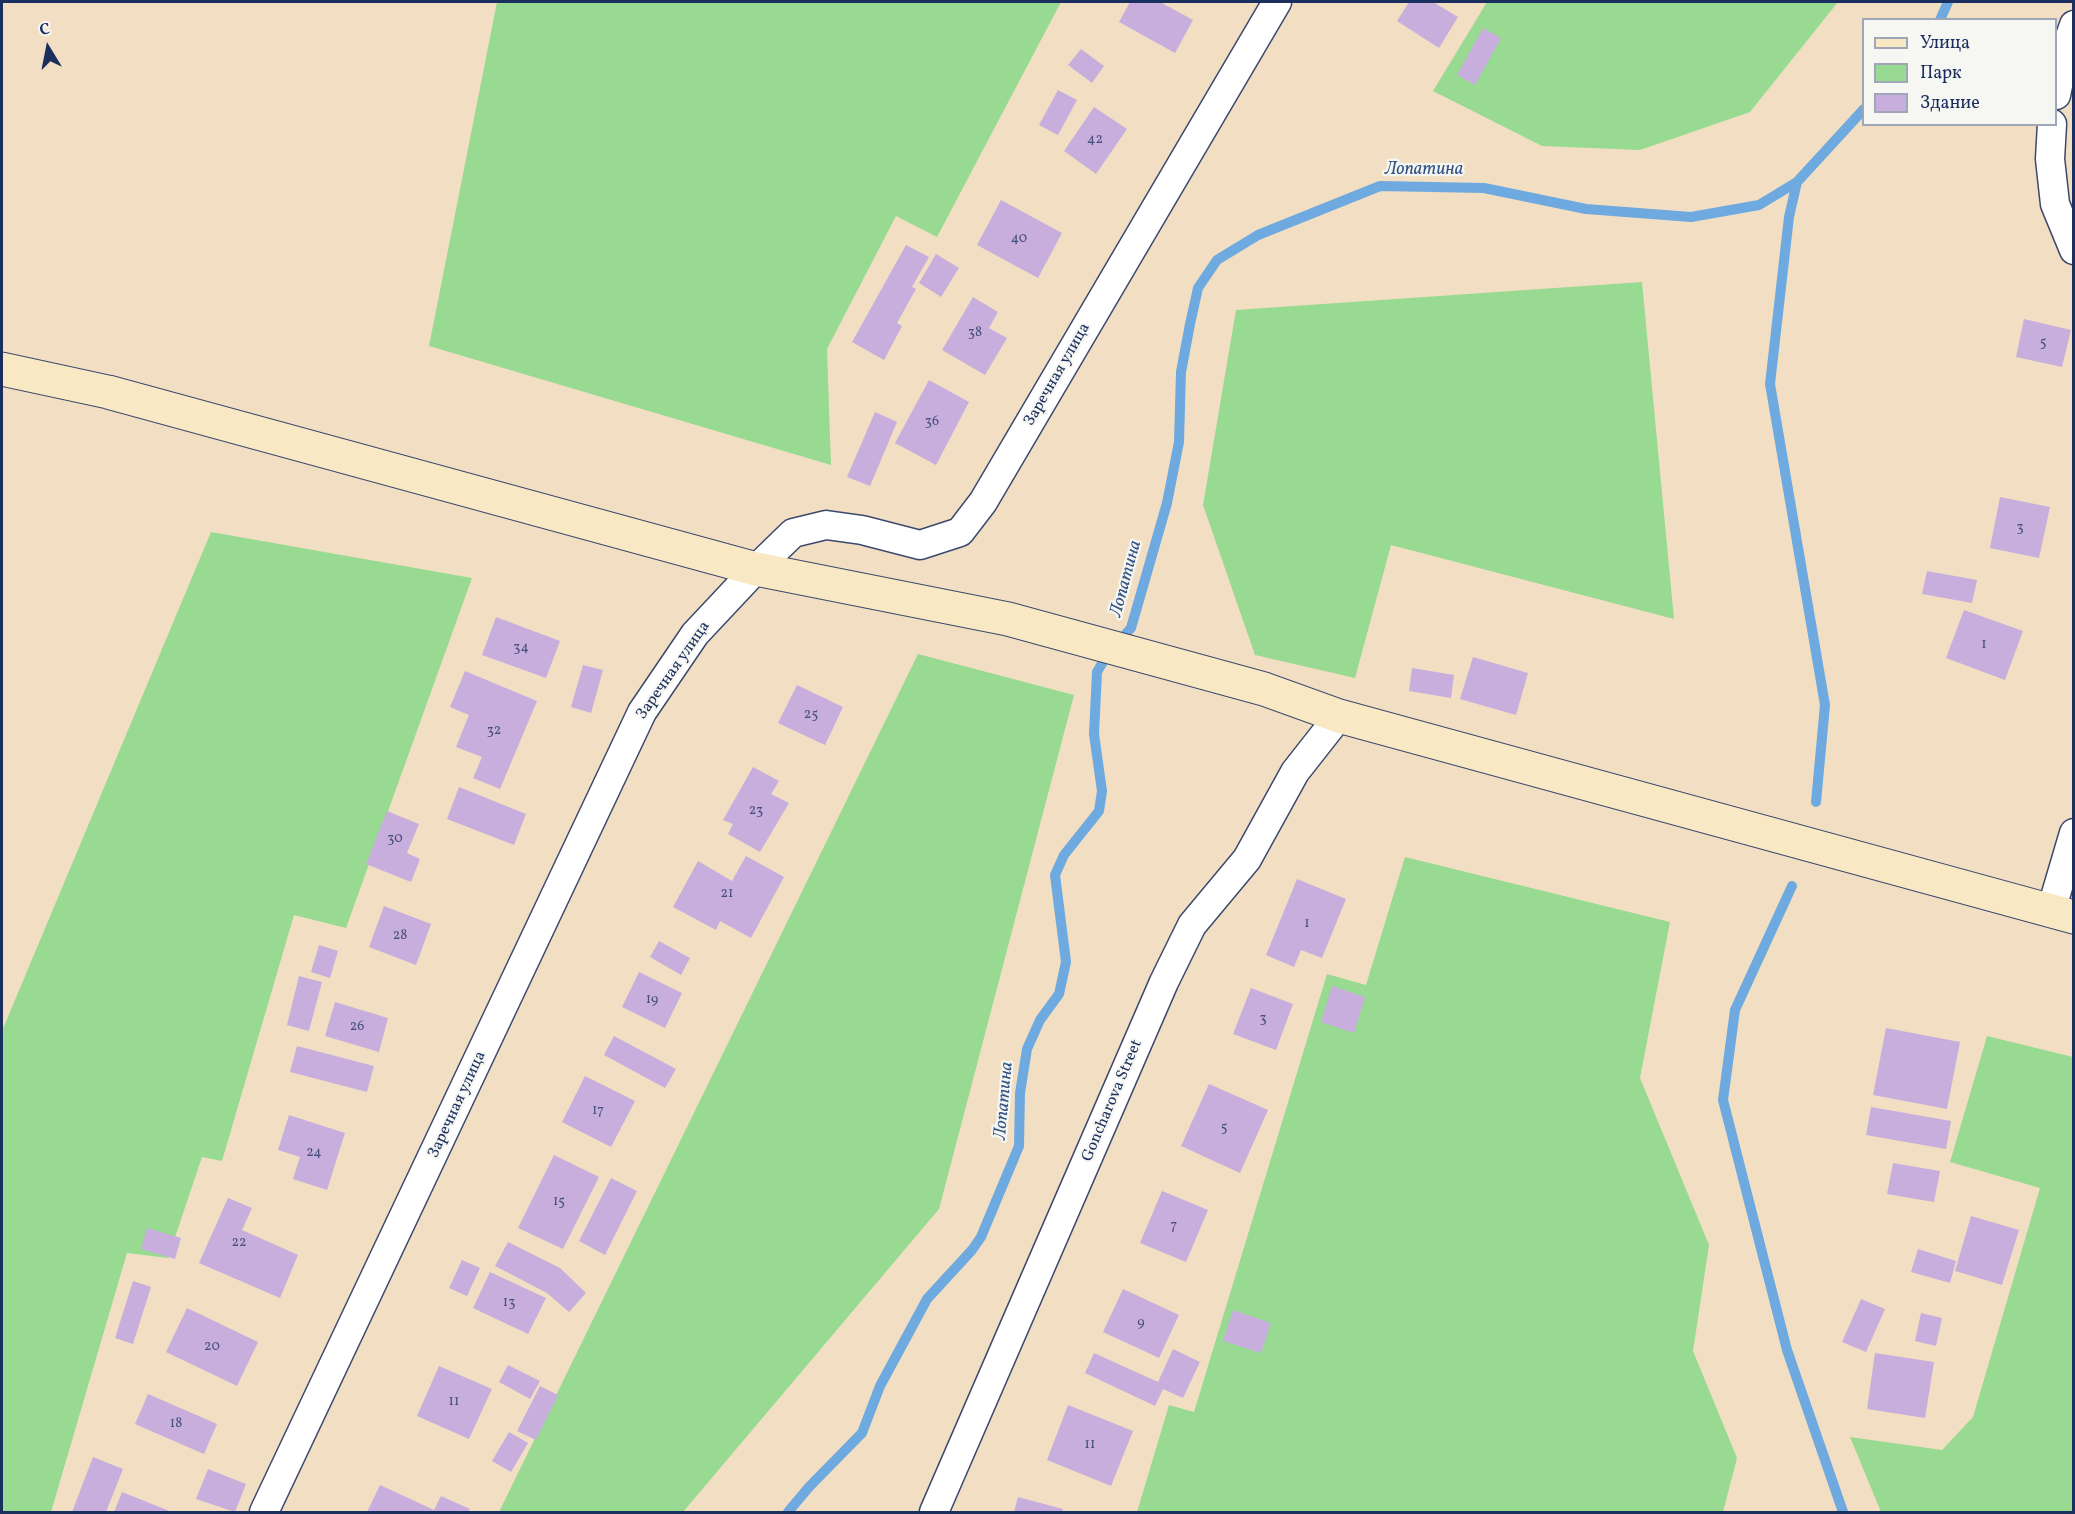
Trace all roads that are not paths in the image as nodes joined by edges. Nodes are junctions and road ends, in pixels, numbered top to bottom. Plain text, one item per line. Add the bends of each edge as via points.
1 (1278, 2) edge
2 (2073, 25) edge
3 (2057, 86) edge
4 (2052, 126) edge
5 (2073, 250) edge
6 (2, 369) edge
7 (756, 568) junction
8 (1339, 716) junction
9 (2073, 833) edge
10 (2062, 914) edge
11 (264, 1512) edge
12 (934, 1512) edge

1 - 7 street, Заречная улица via 983,502 960,532 920,545 826,525 793,534
2 - 3 street
4 - 5 street via 2050,159 2055,204
6 - 7 main road via 108,392
7 - 8 main road via 1008,620 1264,689
7 - 11 street, Заречная улица via 695,634 642,712
8 - 10 main road
8 - 12 street, Goncharova Street via 1294,772 1247,859 1192,925
9 - 10 street

